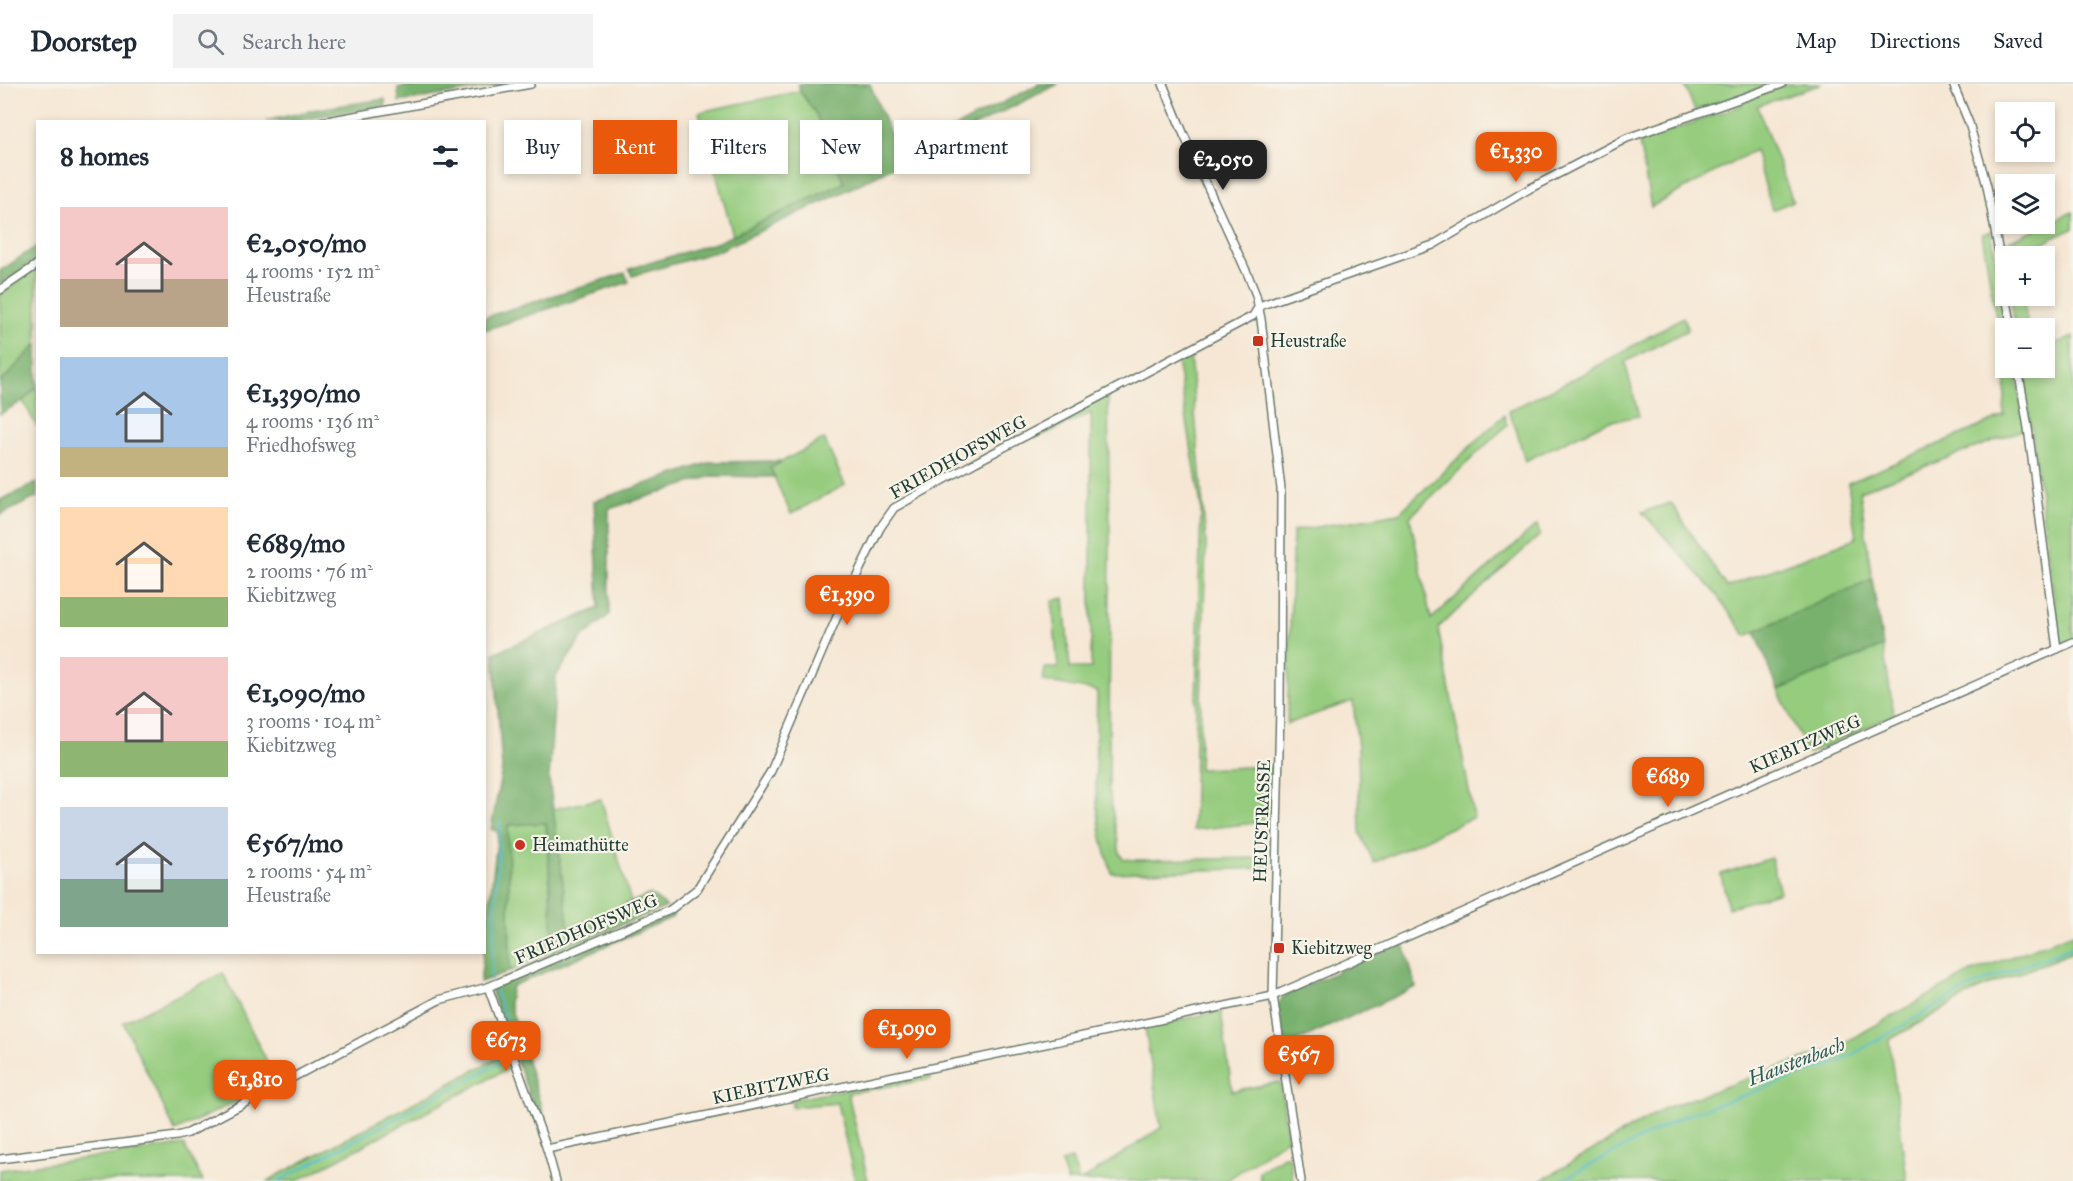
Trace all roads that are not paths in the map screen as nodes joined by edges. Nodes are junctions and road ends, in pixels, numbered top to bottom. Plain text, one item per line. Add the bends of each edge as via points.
1 (531, 84) edge
2 (1163, 84) edge
3 (1782, 84) edge
4 (1953, 84) edge
5 (332, 120) edge
6 (1998, 246) edge
7 (36, 265) edge
8 (0, 290) edge
9 (1259, 306) junction
10 (2020, 378) edge
11 (2073, 642) edge
12 (2057, 649) junction
13 (488, 987) junction
14 (1273, 996) junction
15 (547, 1149) junction
16 (0, 1159) edge
17 (556, 1181) edge
18 (1301, 1181) edge

1 - 5 street
2 - 9 street, HEUSTRASSE
3 - 9 street, FRIEDHOFSWEG via 1627,138 1434,245
4 - 6 street via 1987,186
7 - 8 street
9 - 13 street, FRIEDHOFSWEG via 1253,316 894,508 880,528 839,612 771,771 696,889 670,910
9 - 14 street, HEUSTRASSE via 1281,489
10 - 12 street
11 - 12 street, KIEBITZWEG
12 - 14 street, KIEBITZWEG
13 - 15 street
13 - 16 street, FRIEDHOFSWEG via 439,1000 188,1133
14 - 15 street, KIEBITZWEG
14 - 18 street, HEUSTRASSE
15 - 17 street

